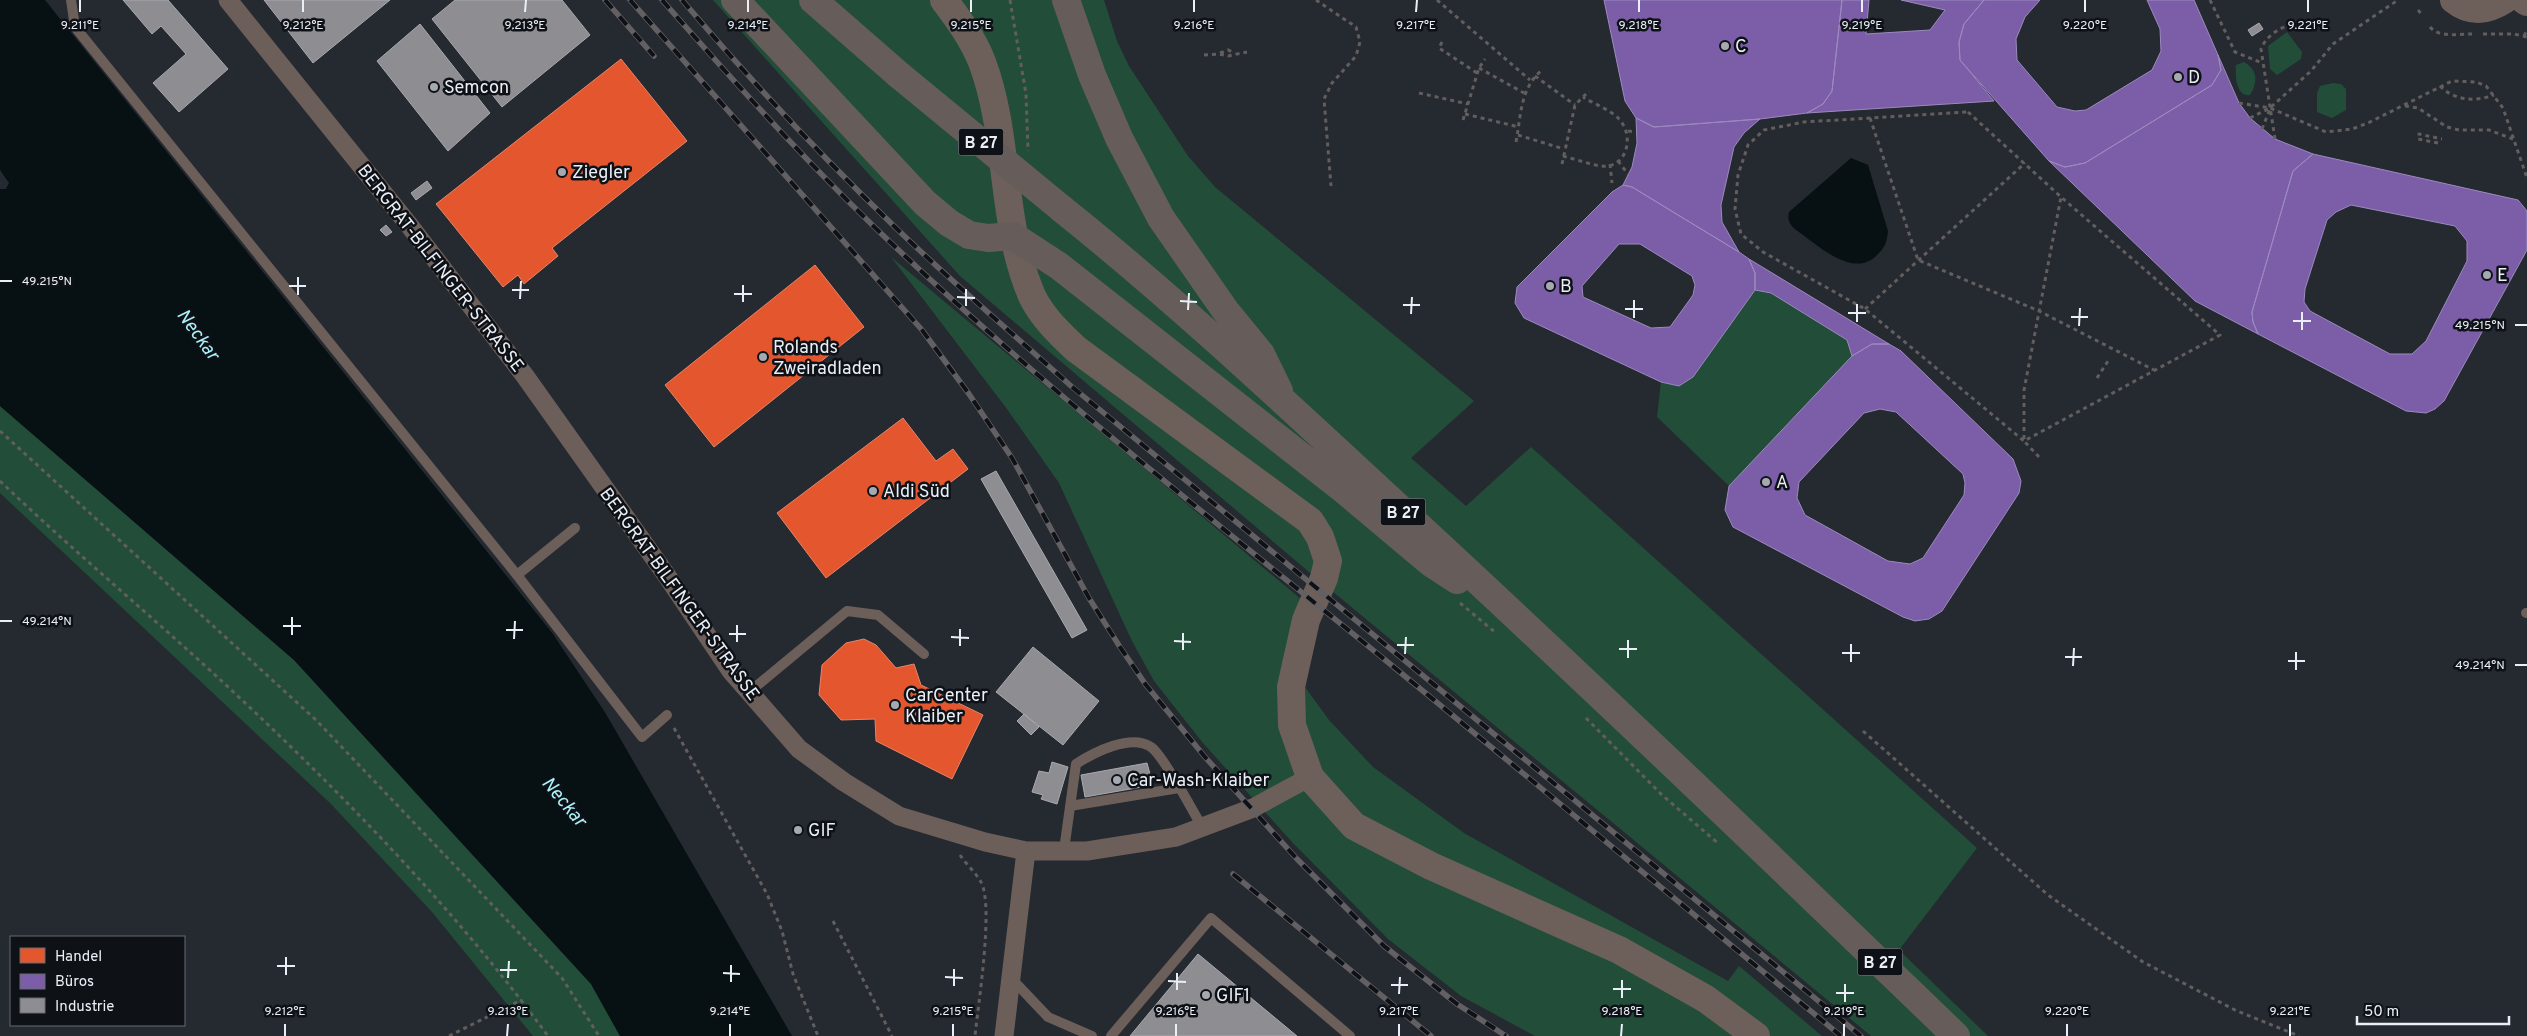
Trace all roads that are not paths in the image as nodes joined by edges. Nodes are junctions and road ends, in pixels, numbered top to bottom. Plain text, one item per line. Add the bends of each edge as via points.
1 (71, 0) edge
2 (228, 0) edge
3 (736, 0) edge
4 (812, 0) edge
5 (944, 0) edge
6 (1066, 0) edge
7 (2454, 0) edge
8 (2504, 0) edge
9 (1013, 236) junction
10 (1284, 402) junction
11 (575, 528) dead end
12 (518, 575) junction
13 (1510, 629) junction
14 (924, 654) dead end
15 (748, 693) junction
16 (667, 715) road end
17 (1310, 777) junction
18 (1179, 788) junction
19 (1070, 806) junction
20 (1202, 828) junction
21 (1064, 850) junction
22 (1026, 851) junction
23 (1011, 978) junction
24 (1004, 1036) edge
25 (1092, 1036) edge
26 (1111, 1036) edge
27 (1350, 1036) edge
28 (1756, 1036) edge
29 (1956, 1036) edge

1 - 12 lane via 76,27
2 - 15 street, BERGRAT-BILFINGER-STRASSE via 409,225 525,376
3 - 9 highway via 925,203 969,235 988,238
4 - 10 highway, B 27, bridge via 1119,254
5 - 9 main road via 966,28 982,62 994,108
6 - 10 highway via 1092,75 1119,138 1161,218 1225,310 1262,354
7 - 8 main road via 2477,10 2487,9
9 - 13 highway via 1059,266 1344,490
9 - 17 main road via 1033,297 1052,326 1070,344 1310,520 1320,537 1328,561 1306,620 1291,686 1292,725
10 - 13 highway, B 27
11 - 12 lane
12 - 16 lane via 642,737
13 - 29 highway, B 27
14 - 15 lane via 878,615 847,611
15 - 22 street, BERGRAT-BILFINGER-STRASSE via 799,749 899,816
17 - 20 street, BERGRAT-BILFINGER-STRASSE via 1253,808
17 - 28 main road via 1354,826 1431,866 1619,950 1706,999
18 - 19 lane
18 - 19 lane via 1150,747 1133,742 1096,751 1076,764
18 - 20 lane
19 - 21 lane
20 - 21 street, BERGRAT-BILFINGER-STRASSE via 1136,845 1087,851
21 - 22 street, BERGRAT-BILFINGER-STRASSE
22 - 23 street
23 - 24 street
23 - 25 lane via 1048,1017
26 - 27 lane via 1211,918

